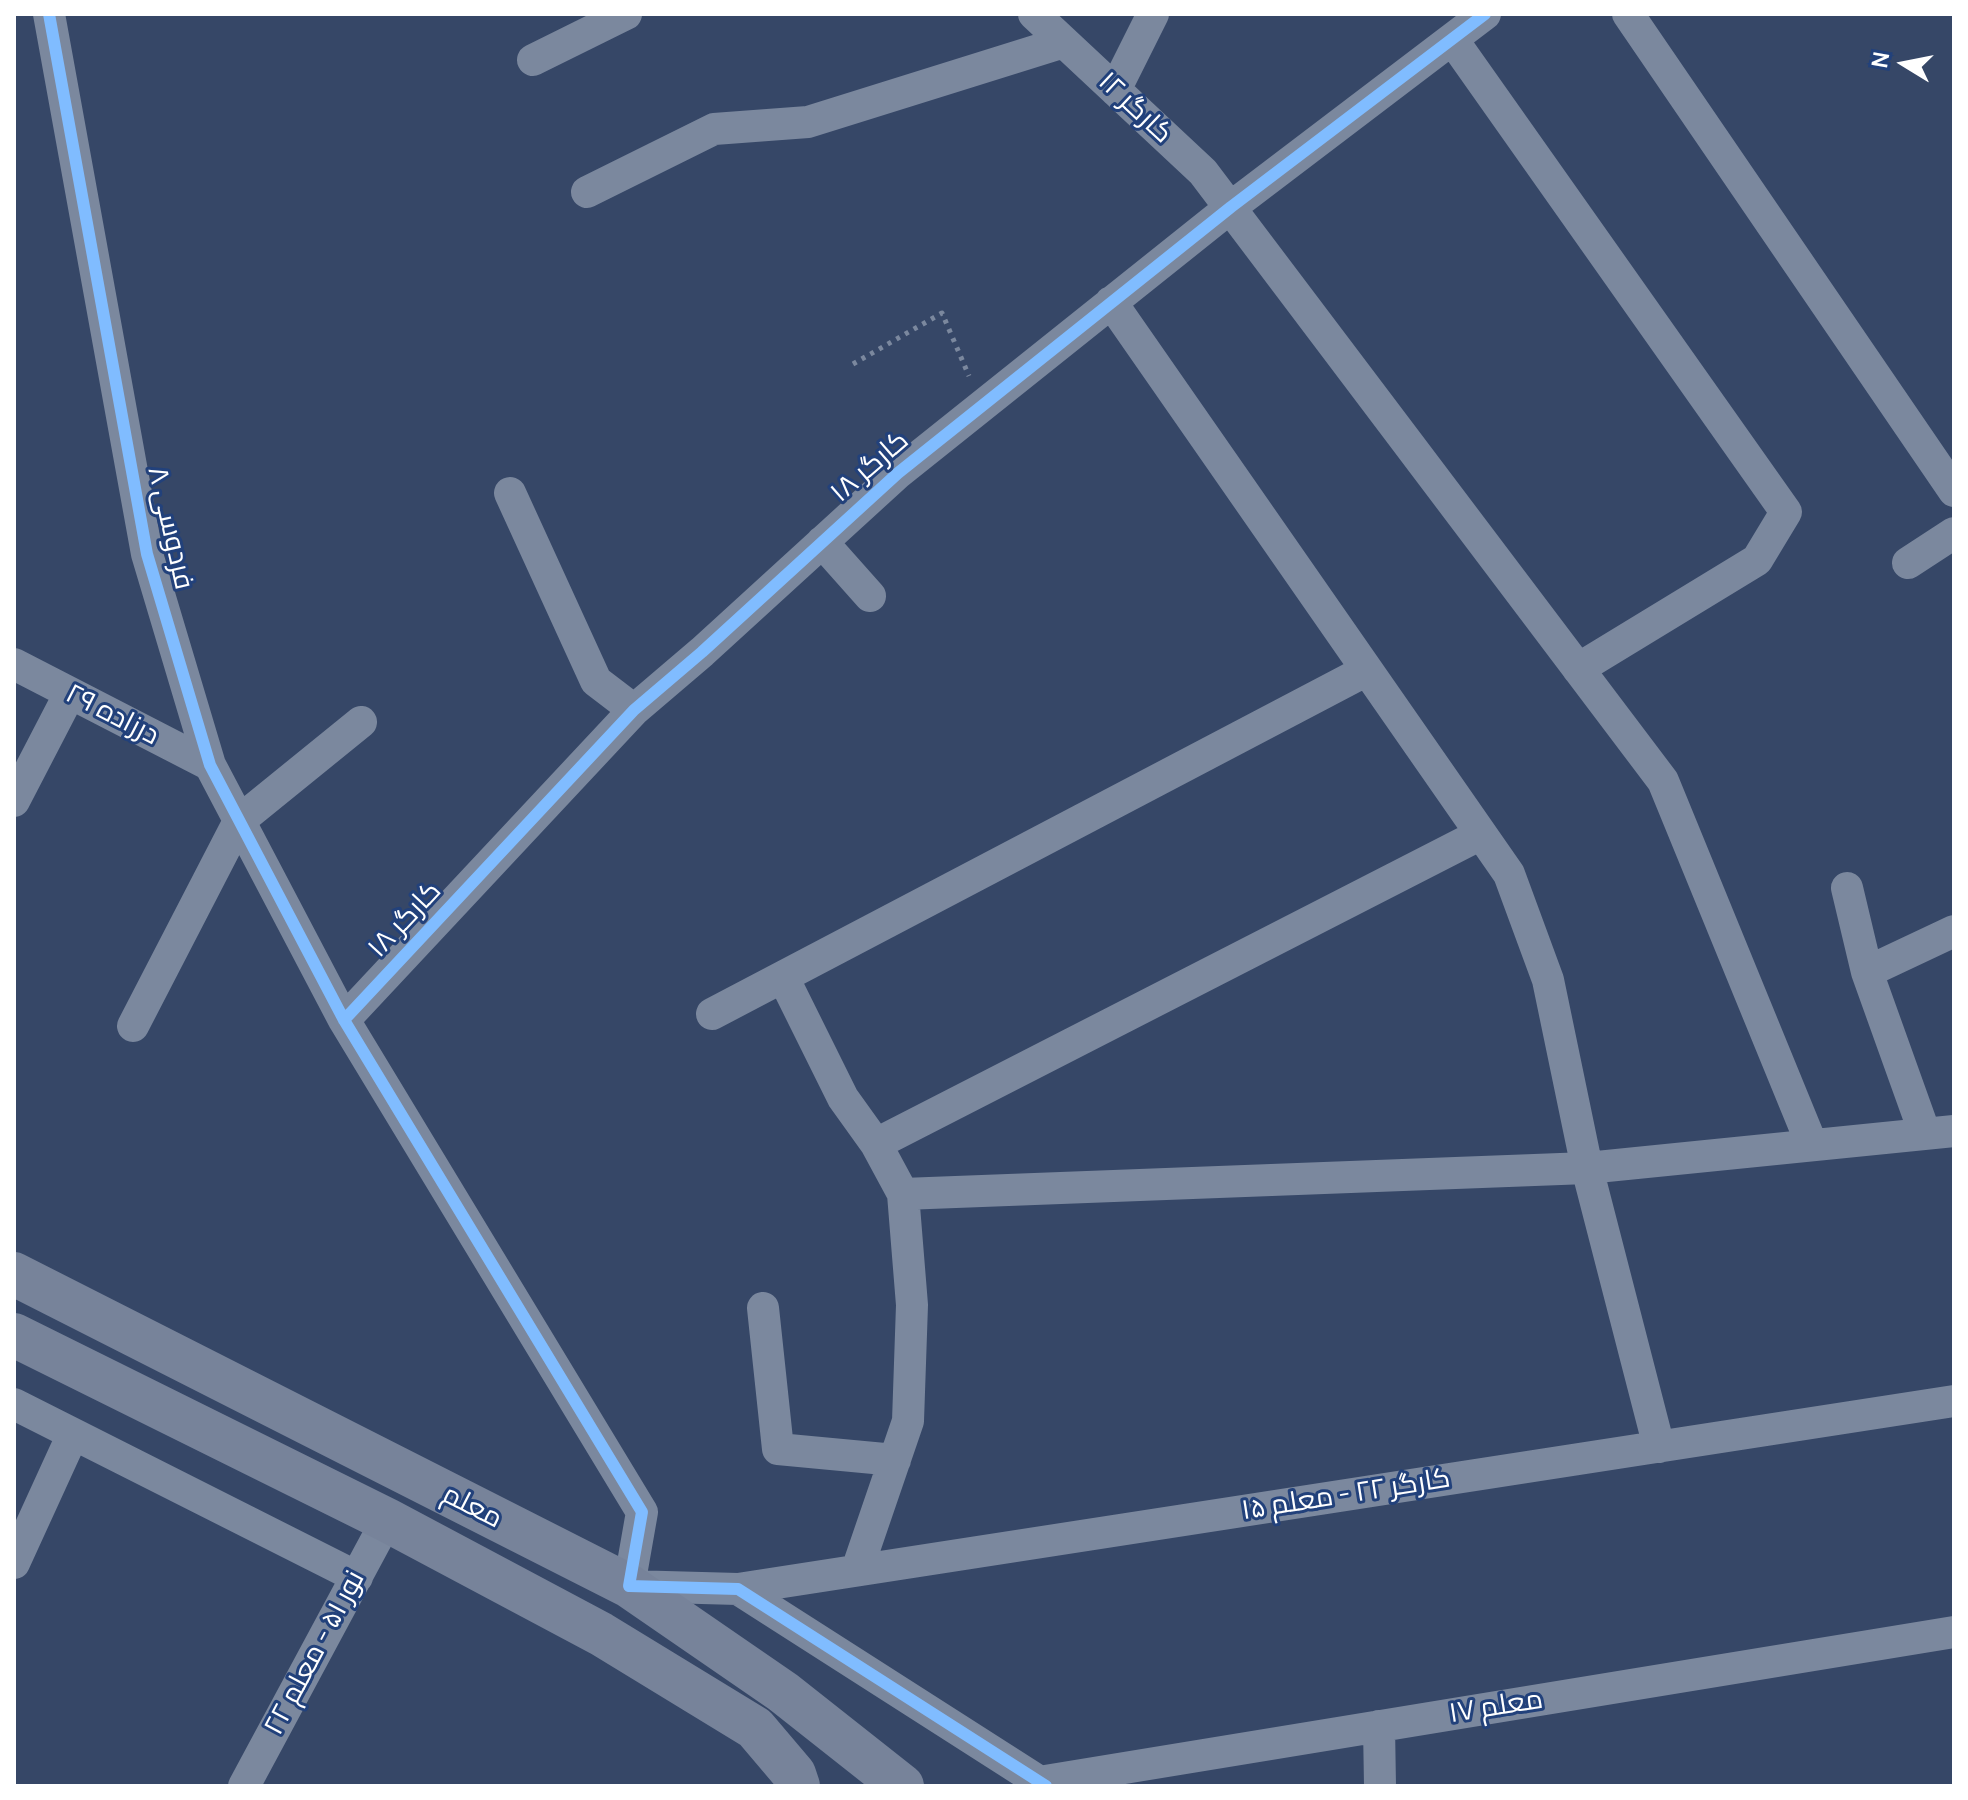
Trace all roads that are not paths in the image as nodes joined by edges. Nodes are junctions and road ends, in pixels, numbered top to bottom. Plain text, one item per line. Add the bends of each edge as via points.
1 (49, 14) edge
2 (626, 14) edge
3 (1034, 14) edge
4 (1153, 14) edge
5 (1485, 14) edge
6 (1628, 14) edge
7 (1452, 39) junction
8 (1064, 42) junction
9 (533, 60) dead end
10 (1115, 90) junction
11 (587, 192) dead end
12 (1231, 207) junction
13 (1111, 302) junction
14 (1954, 491) edge
15 (510, 493) dead end
16 (1954, 533) edge
17 (822, 542) junction
18 (1908, 563) dead end
19 (870, 596) dead end
20 (14, 664) edge
21 (1578, 669) junction
22 (1367, 670) junction
23 (70, 693) junction
24 (634, 710) junction
25 (361, 722) dead end
26 (210, 765) junction
27 (14, 801) edge
28 (239, 821) junction
29 (1481, 834) junction
30 (1847, 888) dead end
31 (1954, 931) edge
32 (1867, 972) junction
33 (783, 977) junction
34 (712, 1014) dead end
35 (344, 1020) junction
36 (133, 1026) dead end
37 (1940, 1133) edge
38 (876, 1144) junction
39 (1812, 1145) junction
40 (1587, 1168) junction
41 (903, 1194) junction
42 (14, 1274) edge
43 (763, 1308) dead end
44 (14, 1335) edge
45 (1954, 1401) edge
46 (14, 1404) edge
47 (73, 1434) junction
48 (1659, 1447) junction
49 (895, 1460) junction
50 (387, 1520) junction
51 (14, 1563) edge
52 (857, 1570) junction
53 (357, 1577) junction
54 (629, 1586) junction
55 (738, 1589) junction
56 (1954, 1632) edge
57 (601, 1634) junction
58 (1379, 1726) junction
59 (1042, 1784) edge
60 (244, 1786) edge
61 (798, 1786) edge
62 (902, 1786) edge
63 (1380, 1786) edge

1 - 26 street, فردوسی ۸ via 147,554
2 - 9 street
3 - 8 street, کارگر ۱۲
4 - 10 street
5 - 7 street, کارگر ۱۸
6 - 14 street
7 - 12 street, کارگر ۱۸
7 - 21 street via 1786,512 1757,560
8 - 10 street, کارگر ۱۲
8 - 11 street via 808,122 714,129
10 - 12 street, کارگر ۱۲ via 1203,172
12 - 13 street, کارگر ۱۸
12 - 21 street, کارگر ۱۲
13 - 17 street, کارگر ۱۸ via 898,473
13 - 22 street
15 - 24 street via 596,681
16 - 18 street
17 - 19 street
17 - 24 street, کارگر ۱۸
20 - 23 street, درزاده ۲۹
21 - 39 street, کارگر ۱۲ via 1663,781
22 - 29 street
22 - 33 street
23 - 26 street, درزاده ۲۹
23 - 27 street
24 - 35 street, کارگر ۱۸
25 - 28 street
26 - 28 street, فردوسی ۸
28 - 35 street, فردوسی ۸
28 - 36 street
29 - 38 street
29 - 40 street via 1509,874 1548,980
30 - 32 street
31 - 32 street
32 - 37 street
33 - 34 street
33 - 38 street via 843,1098
35 - 54 street, فردوسی ۸ via 642,1512
37 - 39 street
38 - 41 street
39 - 40 street
40 - 41 street
40 - 48 street
41 - 49 street via 912,1305 908,1421
42 - 54 main road, معلم
43 - 49 street via 778,1449
44 - 50 main road, معلم
45 - 48 street, کارگر ۲۲ - معلم ۱۵
46 - 47 street
47 - 51 street
47 - 53 street
48 - 52 street, کارگر ۲۲ - معلم ۱۵
49 - 52 street
50 - 53 street, نور ۵۱ - معلم ۲۲
50 - 57 main road, معلم
52 - 55 street, کارگر ۲۲ - معلم ۱۵
53 - 60 street, نور ۵۱ - معلم ۲۲
54 - 55 street, کارگر ۲۲ - معلم ۱۵
54 - 57 main road via 632,1614 616,1630
54 - 62 main road, معلم via 783,1692
55 - 59 street
56 - 58 street, معلم ۱۷
57 - 61 main road, معلم via 755,1728
58 - 59 street, معلم ۱۷
58 - 63 street

